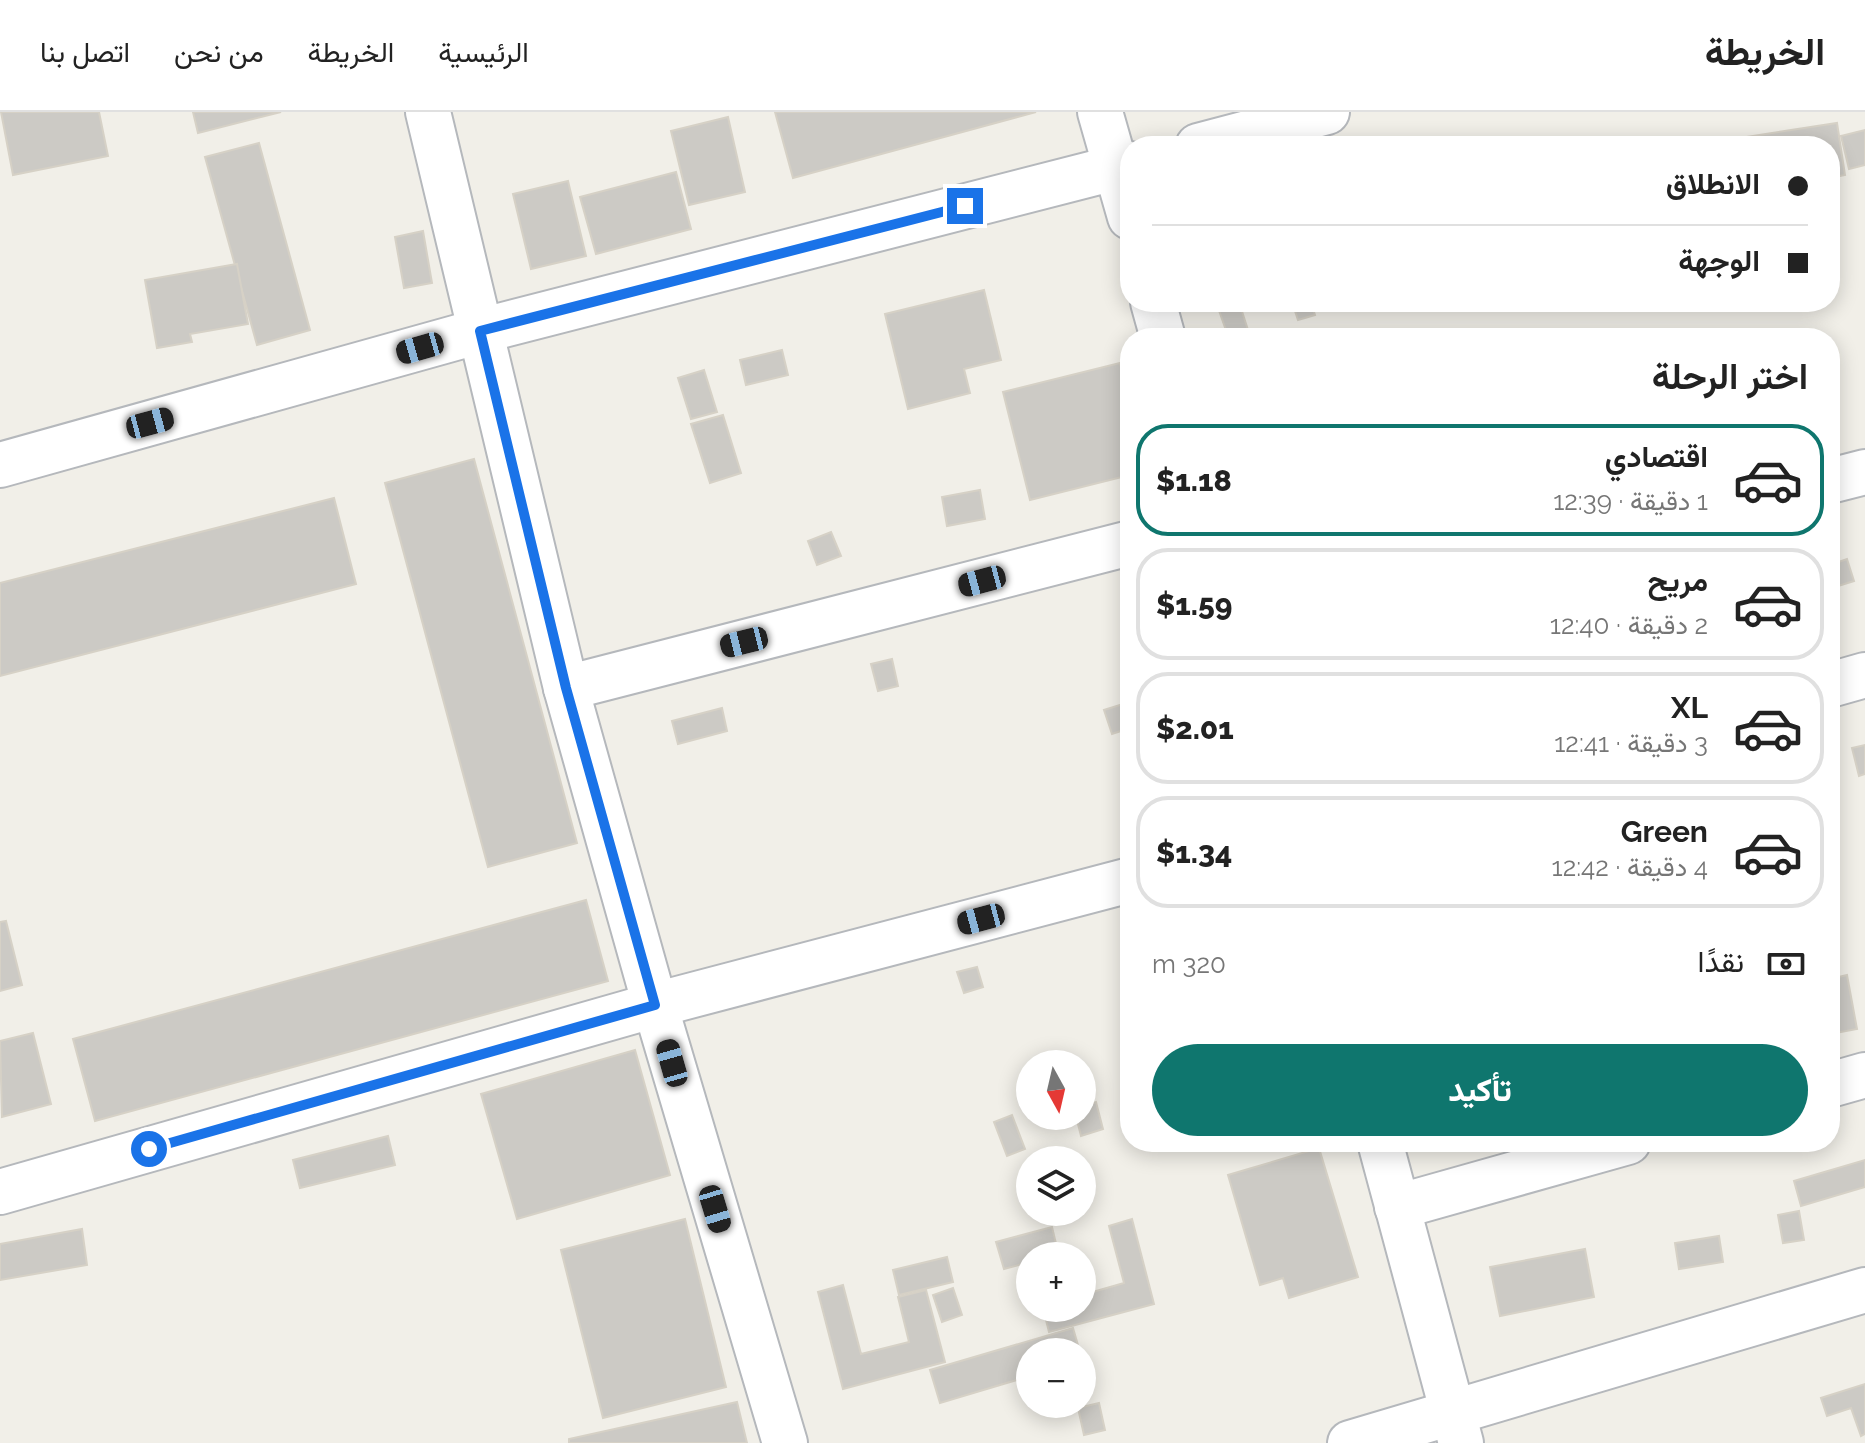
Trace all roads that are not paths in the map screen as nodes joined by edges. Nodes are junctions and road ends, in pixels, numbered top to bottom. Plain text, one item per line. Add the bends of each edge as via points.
1 (428, 112) edge
2 (1100, 112) edge
3 (1327, 112) edge
4 (1236, 136) edge
5 (1120, 159) edge
6 (1120, 167) edge
7 (480, 331) junction
8 (0, 465) edge
9 (1865, 472) edge
10 (1840, 478) edge
11 (1120, 546) edge
12 (1865, 675) edge
13 (1840, 682) edge
14 (566, 688) junction
15 (1120, 883) edge
16 (655, 1005) junction
17 (1865, 1075) edge
18 (1840, 1082) edge
19 (1383, 1152) edge
20 (1592, 1152) edge
21 (0, 1192) edge
22 (1397, 1207) junction
23 (1865, 1290) edge
24 (1457, 1427) edge
25 (785, 1443) edge
26 (1350, 1443) edge

1 - 7 street
2 - 5 street
3 - 4 street
6 - 7 street
7 - 8 street
7 - 14 street
9 - 10 street
11 - 14 street
12 - 13 street
14 - 16 street
15 - 16 street
16 - 21 street
16 - 25 street
17 - 18 street
19 - 22 street
20 - 22 street
22 - 24 street
23 - 24 street
24 - 26 street

